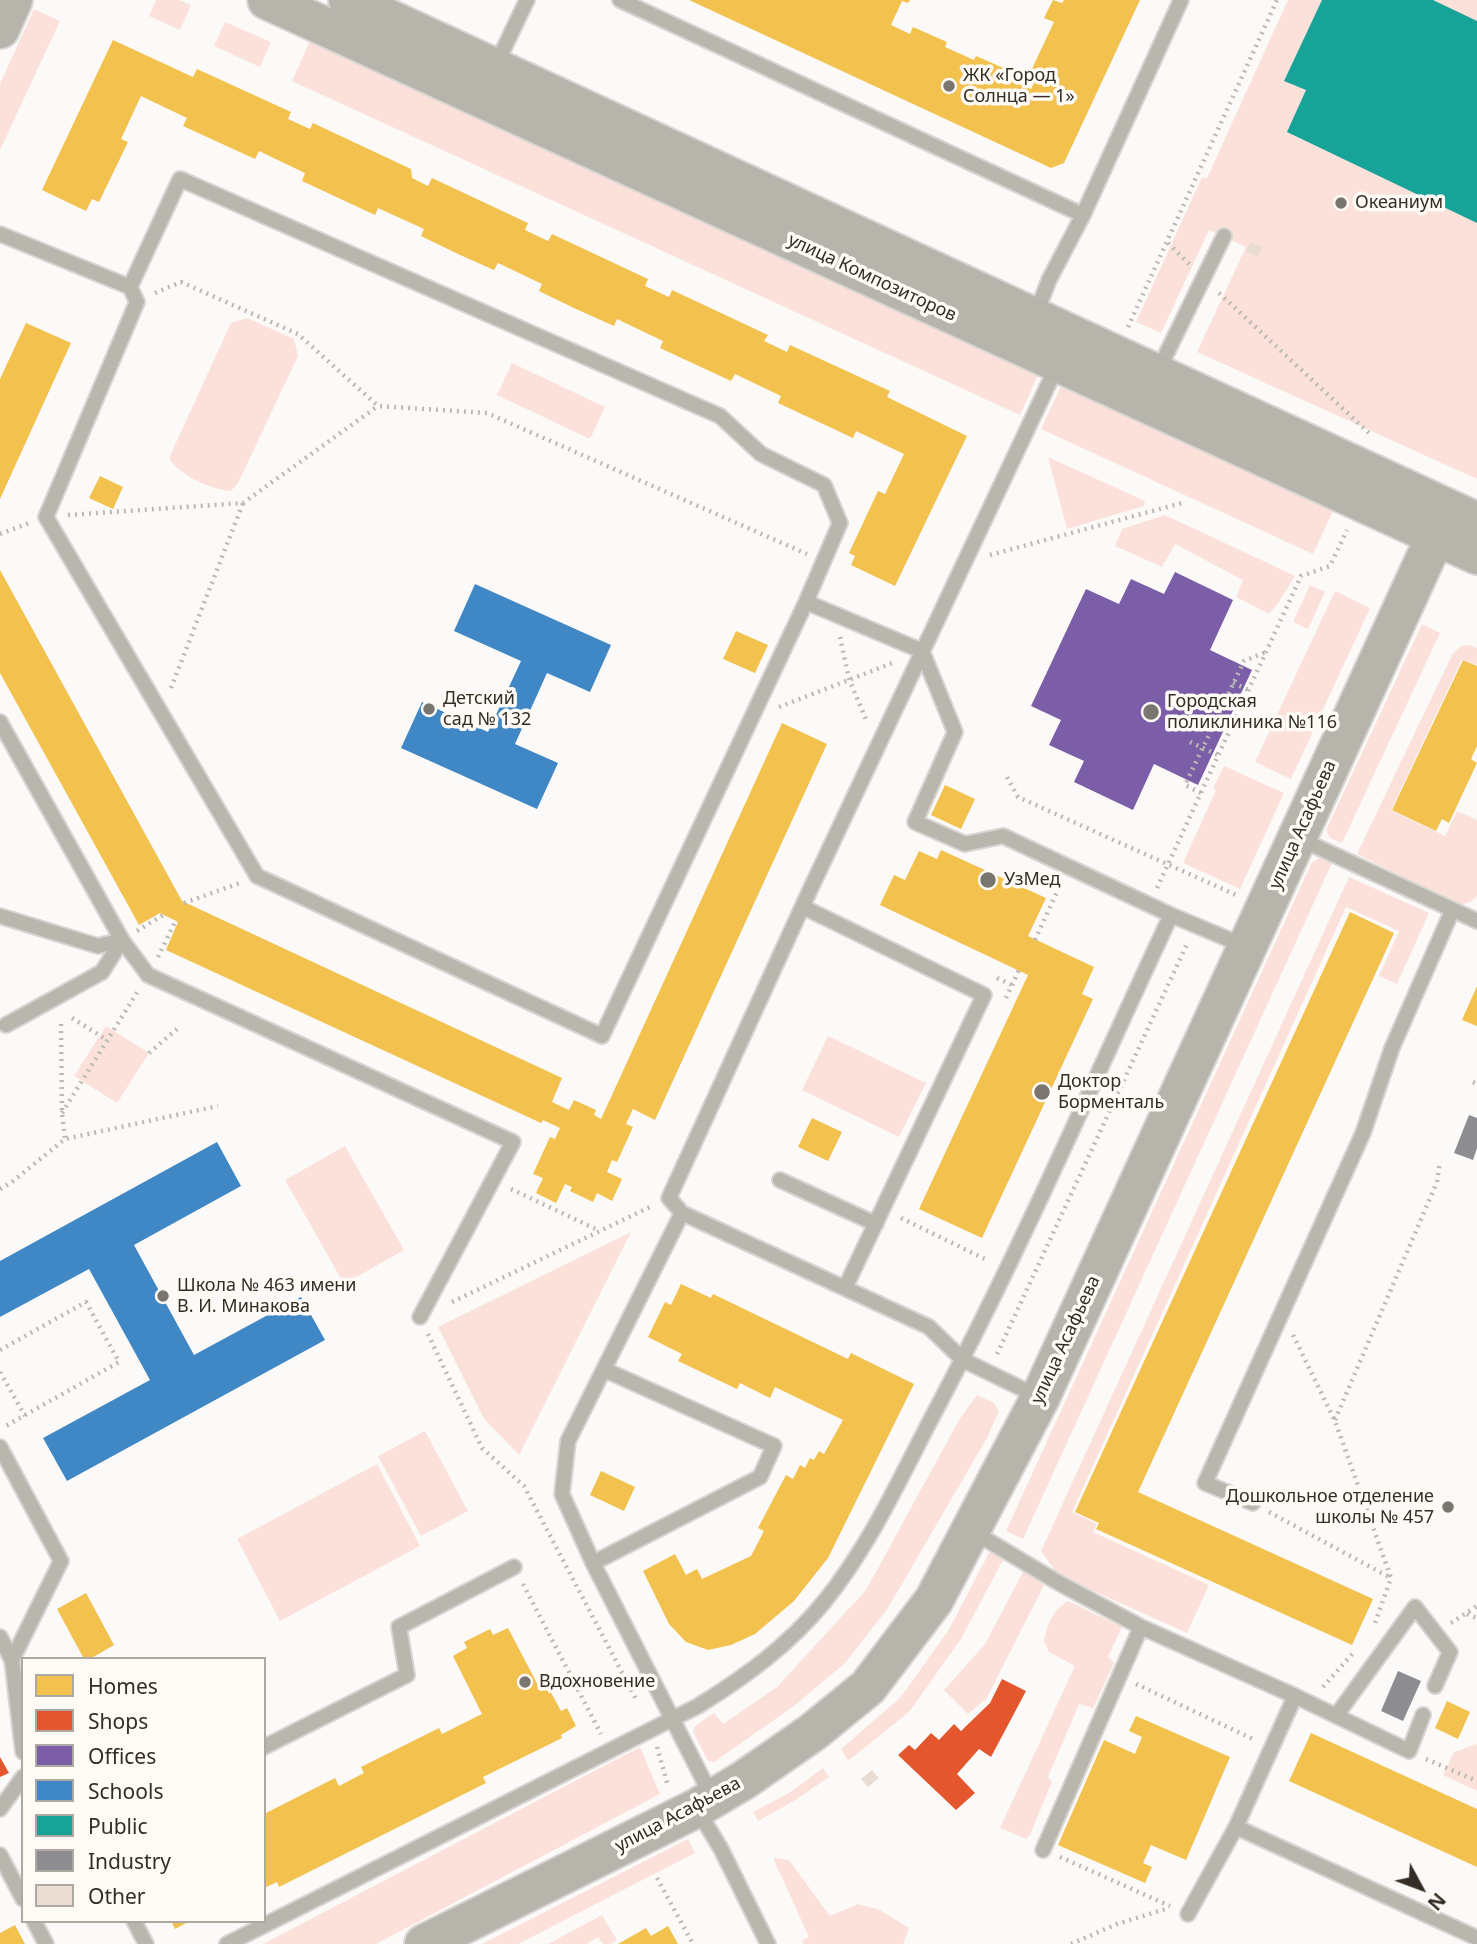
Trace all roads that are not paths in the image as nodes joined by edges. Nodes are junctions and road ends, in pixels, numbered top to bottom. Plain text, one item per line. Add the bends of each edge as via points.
1 (13, 0) edge
2 (267, 0) edge
3 (348, 0) edge
4 (527, 0) edge
5 (620, 0) edge
6 (1181, 0) edge
7 (0, 29) edge
8 (488, 83) junction
9 (1083, 215) junction
10 (0, 234) edge
11 (1224, 236) dead end
12 (130, 288) junction
13 (1034, 317) junction
14 (1065, 349) junction
15 (1149, 388) junction
16 (1454, 522) edge
17 (1477, 555) edge
18 (806, 602) junction
19 (922, 651) junction
20 (0, 722) edge
21 (1297, 837) junction
22 (803, 907) junction
23 (1452, 911) junction
24 (1171, 915) junction
25 (0, 916) edge
26 (1475, 916) edge
27 (16, 920) junction
28 (0, 929) edge
29 (122, 940) junction
30 (1247, 947) junction
31 (6, 1025) dead end
32 (780, 1180) dead end
33 (682, 1213) junction
34 (876, 1224) junction
35 (845, 1288) junction
36 (420, 1317) road end
37 (963, 1360) junction
38 (605, 1370) junction
39 (1040, 1398) junction
40 (0, 1447) edge
41 (1253, 1503) road end
42 (971, 1530) junction
43 (593, 1563) junction
44 (514, 1567) road end
45 (1141, 1627) junction
46 (0, 1637) edge
47 (12, 1660) junction
48 (1435, 1686) dead end
49 (1302, 1699) junction
50 (1423, 1715) dead end
51 (1336, 1716) junction
52 (672, 1720) junction
53 (21, 1735) edge
54 (266, 1746) edge
55 (21, 1780) edge
56 (693, 1800) junction
57 (0, 1809) edge
58 (1236, 1827) junction
59 (1043, 1850) road end
60 (0, 1855) edge
61 (21, 1895) edge
62 (1188, 1914) dead end
63 (35, 1923) edge
64 (135, 1923) edge
65 (1477, 1937) edge
66 (46, 1944) edge
67 (146, 1944) edge
68 (227, 1944) edge
69 (424, 1944) edge
70 (768, 1944) edge

1 - 7 street
2 - 8 street, улица Композиторов
3 - 8 street, улица Композиторов
4 - 8 lane
5 - 9 lane
6 - 9 lane
8 - 13 street, улица Композиторов
8 - 14 street, улица Композиторов
9 - 13 lane
10 - 12 lane
11 - 15 lane
12 - 18 lane via 180,179 720,416 761,454 824,485 840,523
12 - 18 lane via 136,302 46,517 257,876 602,1037
13 - 14 street, улица Композиторов
14 - 15 street, улица Композиторов
14 - 19 lane
15 - 16 street, улица Композиторов
16 - 17 street, улица Композиторов
16 - 21 street, улица Асафьева
18 - 19 lane
19 - 22 lane
19 - 24 lane via 955,732 915,822 965,844 1003,836
20 - 29 lane
21 - 23 lane
21 - 30 street, улица Асафьева
22 - 33 lane via 669,1198
22 - 34 lane via 984,995
23 - 26 lane
23 - 41 lane via 1392,1048 1363,1133 1205,1483
24 - 30 lane
24 - 37 lane
25 - 27 lane
27 - 28 lane
27 - 29 lane via 98,946
29 - 31 lane via 102,972
29 - 36 lane via 148,975 513,1142
30 - 39 street, улица Асафьева
32 - 34 lane
33 - 35 lane
33 - 38 lane
34 - 35 lane
35 - 37 lane via 929,1327
37 - 39 lane
37 - 52 lane via 858,1557 823,1604 740,1681
38 - 43 lane via 568,1441 562,1494
38 - 43 lane via 774,1446 760,1477
39 - 42 street, улица Асафьева
40 - 47 lane via 61,1561
42 - 45 lane
42 - 56 street, улица Асафьева via 934,1600 868,1687 744,1780
43 - 52 lane
44 - 54 lane via 399,1627 407,1675
45 - 49 lane
45 - 59 lane
46 - 47 lane
47 - 53 lane
48 - 51 lane via 1450,1652 1415,1607
49 - 51 lane
49 - 58 lane via 1272,1747
50 - 51 lane via 1409,1751
52 - 56 lane
52 - 68 lane
55 - 57 lane
56 - 69 street, улица Асафьева
56 - 70 lane
58 - 62 lane
58 - 65 lane
60 - 61 lane
63 - 66 lane
64 - 67 lane

